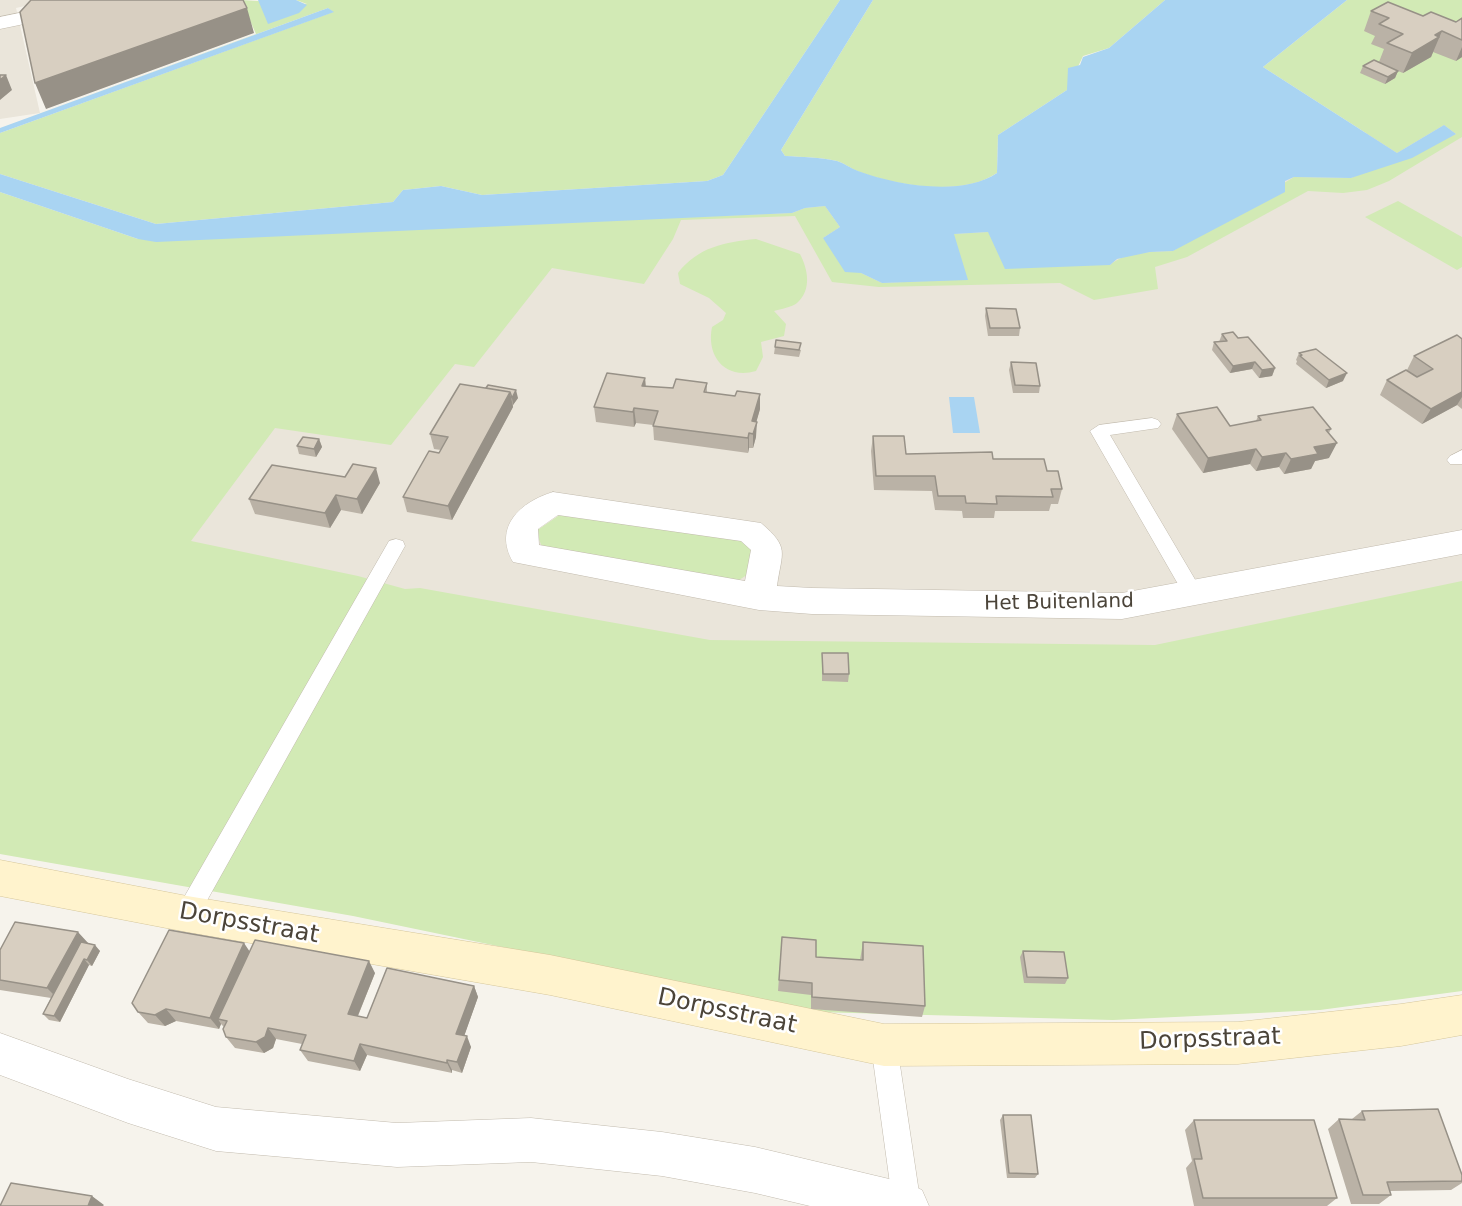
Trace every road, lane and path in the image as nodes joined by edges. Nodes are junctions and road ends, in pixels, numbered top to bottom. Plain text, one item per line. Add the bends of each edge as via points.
1 (111, 0) edge
2 (0, 23) edge
3 (1152, 424) dead end
4 (1462, 542) edge
5 (396, 546) dead end
6 (1193, 593) junction
7 (759, 597) junction
8 (0, 878) edge
9 (187, 914) junction
10 (1462, 1015) edge
11 (884, 1045) junction
12 (0, 1054) edge
13 (906, 1206) edge

1 - 2 street
3 - 6 lane via 1099,431
4 - 6 street, Het Buitenland
5 - 9 lane
6 - 7 street, Het Buitenland via 1122,606
7 - 7 street, Het Buitenland via 767,546 750,531 553,503 522,525 524,554
8 - 9 main road, Dorpsstraat
9 - 11 main road, Dorpsstraat via 550,975
10 - 11 main road, Dorpsstraat via 1238,1043
11 - 13 lane
12 - 13 street via 216,1129 396,1145 531,1140 662,1154 755,1170

